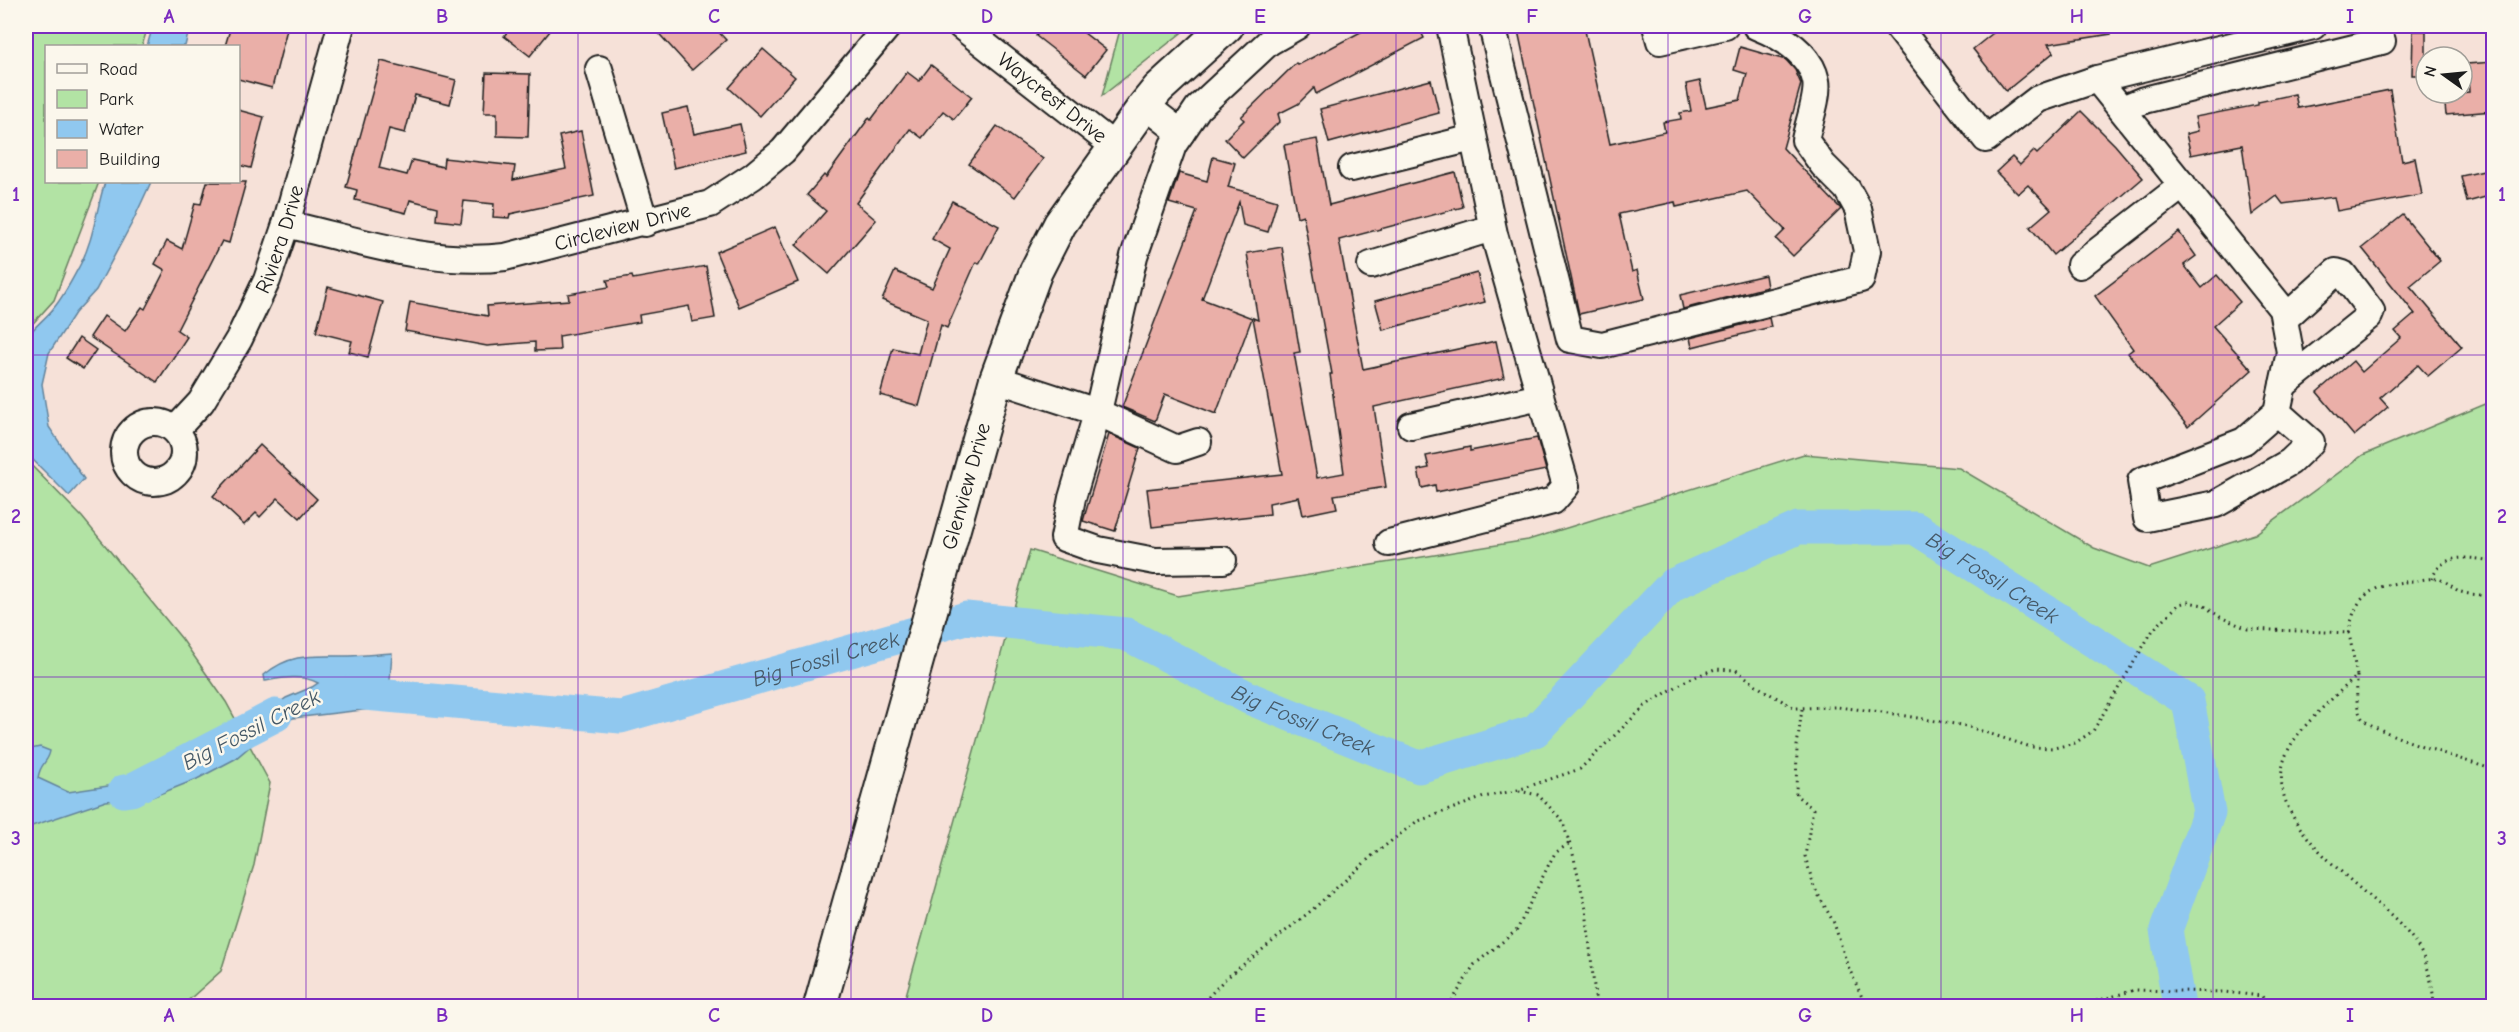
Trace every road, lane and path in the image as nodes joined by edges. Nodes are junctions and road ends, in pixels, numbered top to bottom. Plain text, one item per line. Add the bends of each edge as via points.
1 (341, 26) edge
2 (888, 26) edge
3 (961, 26) edge
4 (1227, 26) edge
5 (1297, 26) edge
6 (1450, 26) edge
7 (1492, 26) edge
8 (1656, 26) edge
9 (1725, 26) edge
10 (1756, 26) edge
11 (1896, 26) edge
12 (2313, 26) edge
13 (2382, 41) dead end
14 (2137, 68) junction
15 (599, 69) dead end
16 (2097, 79) junction
17 (2133, 104) junction
18 (1145, 105) junction
19 (1181, 133) junction
20 (1473, 138) junction
21 (1114, 146) junction
22 (1352, 168) dead end
23 (2182, 185) junction
24 (645, 223) junction
25 (286, 224) junction
26 (1492, 228) junction
27 (2080, 265) dead end
28 (1371, 266) dead end
29 (2284, 319) junction
30 (996, 379) junction
31 (2283, 385) junction
32 (1540, 397) junction
33 (1097, 412) junction
34 (2277, 412) junction
35 (1411, 426) dead end
36 (176, 430) dead end
37 (1198, 442) dead end
38 (1389, 543) dead end
39 (1223, 560) dead end
40 (2493, 561) edge
41 (2432, 579) junction
42 (2493, 596) edge
43 (2349, 633) junction
44 (2357, 676) junction
45 (1802, 709) junction
46 (2493, 770) edge
47 (1518, 790) junction
48 (1570, 843) junction
49 (820, 1006) edge
50 (1200, 1006) edge
51 (1449, 1006) edge
52 (1596, 1006) edge
53 (1866, 1006) edge
54 (2079, 1006) edge
55 (2267, 1006) edge
56 (2434, 1006) edge

1 - 25 street, Riviera Drive
2 - 24 street, Circleview Drive via 783,151 753,176 710,204
3 - 21 street, Waycrest Drive
4 - 18 main road, Glenview Drive
5 - 19 street via 1269,42 1198,108
6 - 20 street
7 - 10 street via 1570,339 1602,345 1861,279 1867,251 1858,209 1847,189 1805,141 1816,81 1804,55 1777,34
8 - 9 street via 1660,41
11 - 16 street via 1986,139 2038,99
12 - 14 street
13 - 17 street
14 - 16 street
14 - 17 street
15 - 24 street
16 - 17 street
17 - 23 street
18 - 19 street
18 - 21 main road, Glenview Drive
19 - 33 street via 1173,145 1134,256
20 - 22 street
20 - 26 street
21 - 30 main road, Glenview Drive via 1060,224 1036,271
23 - 27 street
23 - 29 street via 2282,309
24 - 25 street, Circleview Drive via 476,261 445,259
25 - 36 street, Riviera Drive via 267,280 239,339 201,402
26 - 28 street
26 - 32 street
29 - 31 street via 2290,352
29 - 31 street via 2336,272 2343,274 2371,311
30 - 33 street
30 - 49 main road, Glenview Drive
31 - 34 street
32 - 35 street
32 - 38 street via 1566,486 1553,501
33 - 37 street via 1177,448
33 - 39 street via 1064,538 1098,550 1155,561
34 - 34 street via 2244,441 2141,481 2147,518 2216,504 2290,462 2311,442
40 - 41 path via 2450,558
41 - 42 path via 2459,591
41 - 43 path via 2393,583 2366,593 2357,603
43 - 44 path
43 - 45 path via 2248,629 2203,605 2178,604 2152,630 2093,731 2075,743 2054,748 2031,747 1966,726 1882,712 1837,707
44 - 46 path via 2363,720 2385,732
44 - 56 path via 2291,745 2283,766 2283,786 2288,807 2301,831 2415,942 2433,984
45 - 47 path via 1762,690 1736,670 1715,669 1687,680 1645,706 1580,768
45 - 53 path via 1796,795 1813,809 1805,856 1814,887 1834,923
47 - 48 path via 1538,795 1562,820
47 - 50 path via 1484,797 1416,822 1224,980
48 - 51 path via 1555,853 1517,930 1474,965
48 - 52 path via 1586,909
54 - 55 path via 2135,990 2262,996

